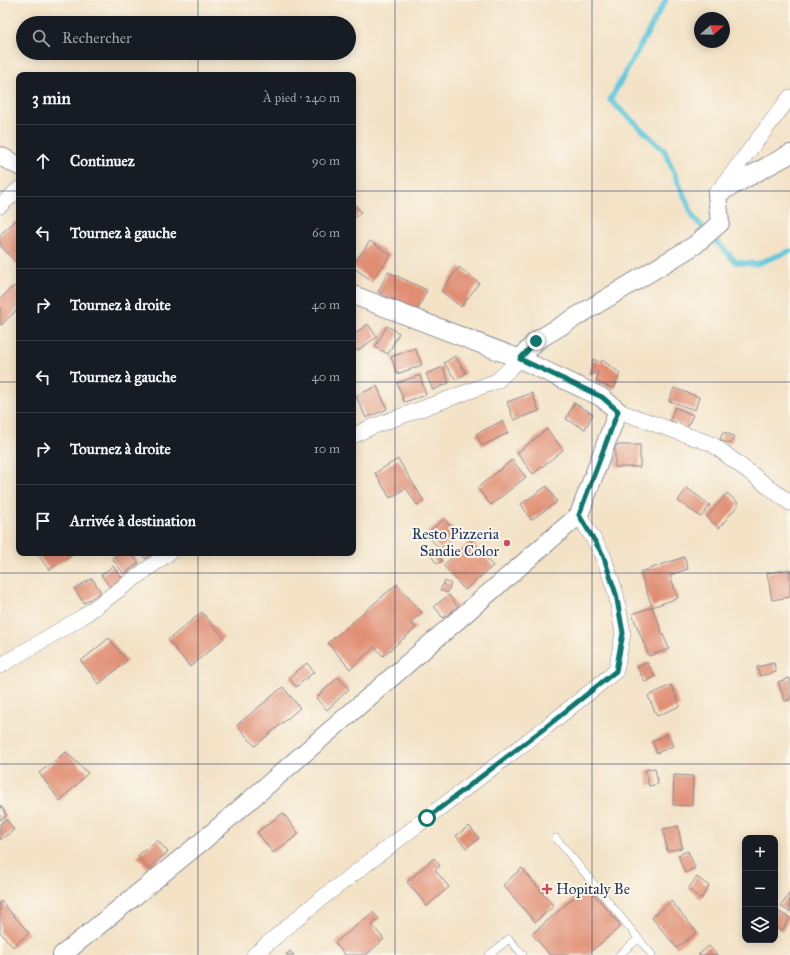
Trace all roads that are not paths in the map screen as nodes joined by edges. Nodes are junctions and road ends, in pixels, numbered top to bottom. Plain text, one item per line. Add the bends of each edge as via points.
1 (790, 97) edge
2 (790, 154) edge
3 (0, 156) edge
4 (16, 164) edge
5 (16, 192) edge
6 (717, 194) junction
7 (0, 206) edge
8 (356, 296) edge
9 (520, 359) junction
10 (618, 411) junction
11 (356, 434) edge
12 (790, 503) edge
13 (579, 515) junction
14 (165, 556) edge
15 (0, 666) edge
16 (556, 838) dead end
17 (638, 939) junction
18 (62, 955) edge
19 (254, 955) edge
20 (489, 955) edge
21 (522, 955) edge
22 (619, 955) edge
23 (652, 955) edge

1 - 6 street
2 - 6 street
3 - 4 street
5 - 7 street
6 - 9 street via 720,223 695,245 536,341
8 - 9 street
9 - 10 street via 602,397
9 - 11 street via 497,381
10 - 12 street via 712,444
10 - 13 street
13 - 18 street via 205,839
13 - 19 street via 603,555 616,594 623,633 616,671 318,901
14 - 15 street via 82,617
16 - 17 lane
17 - 22 lane
17 - 23 lane
20 - 21 lane via 509,939

